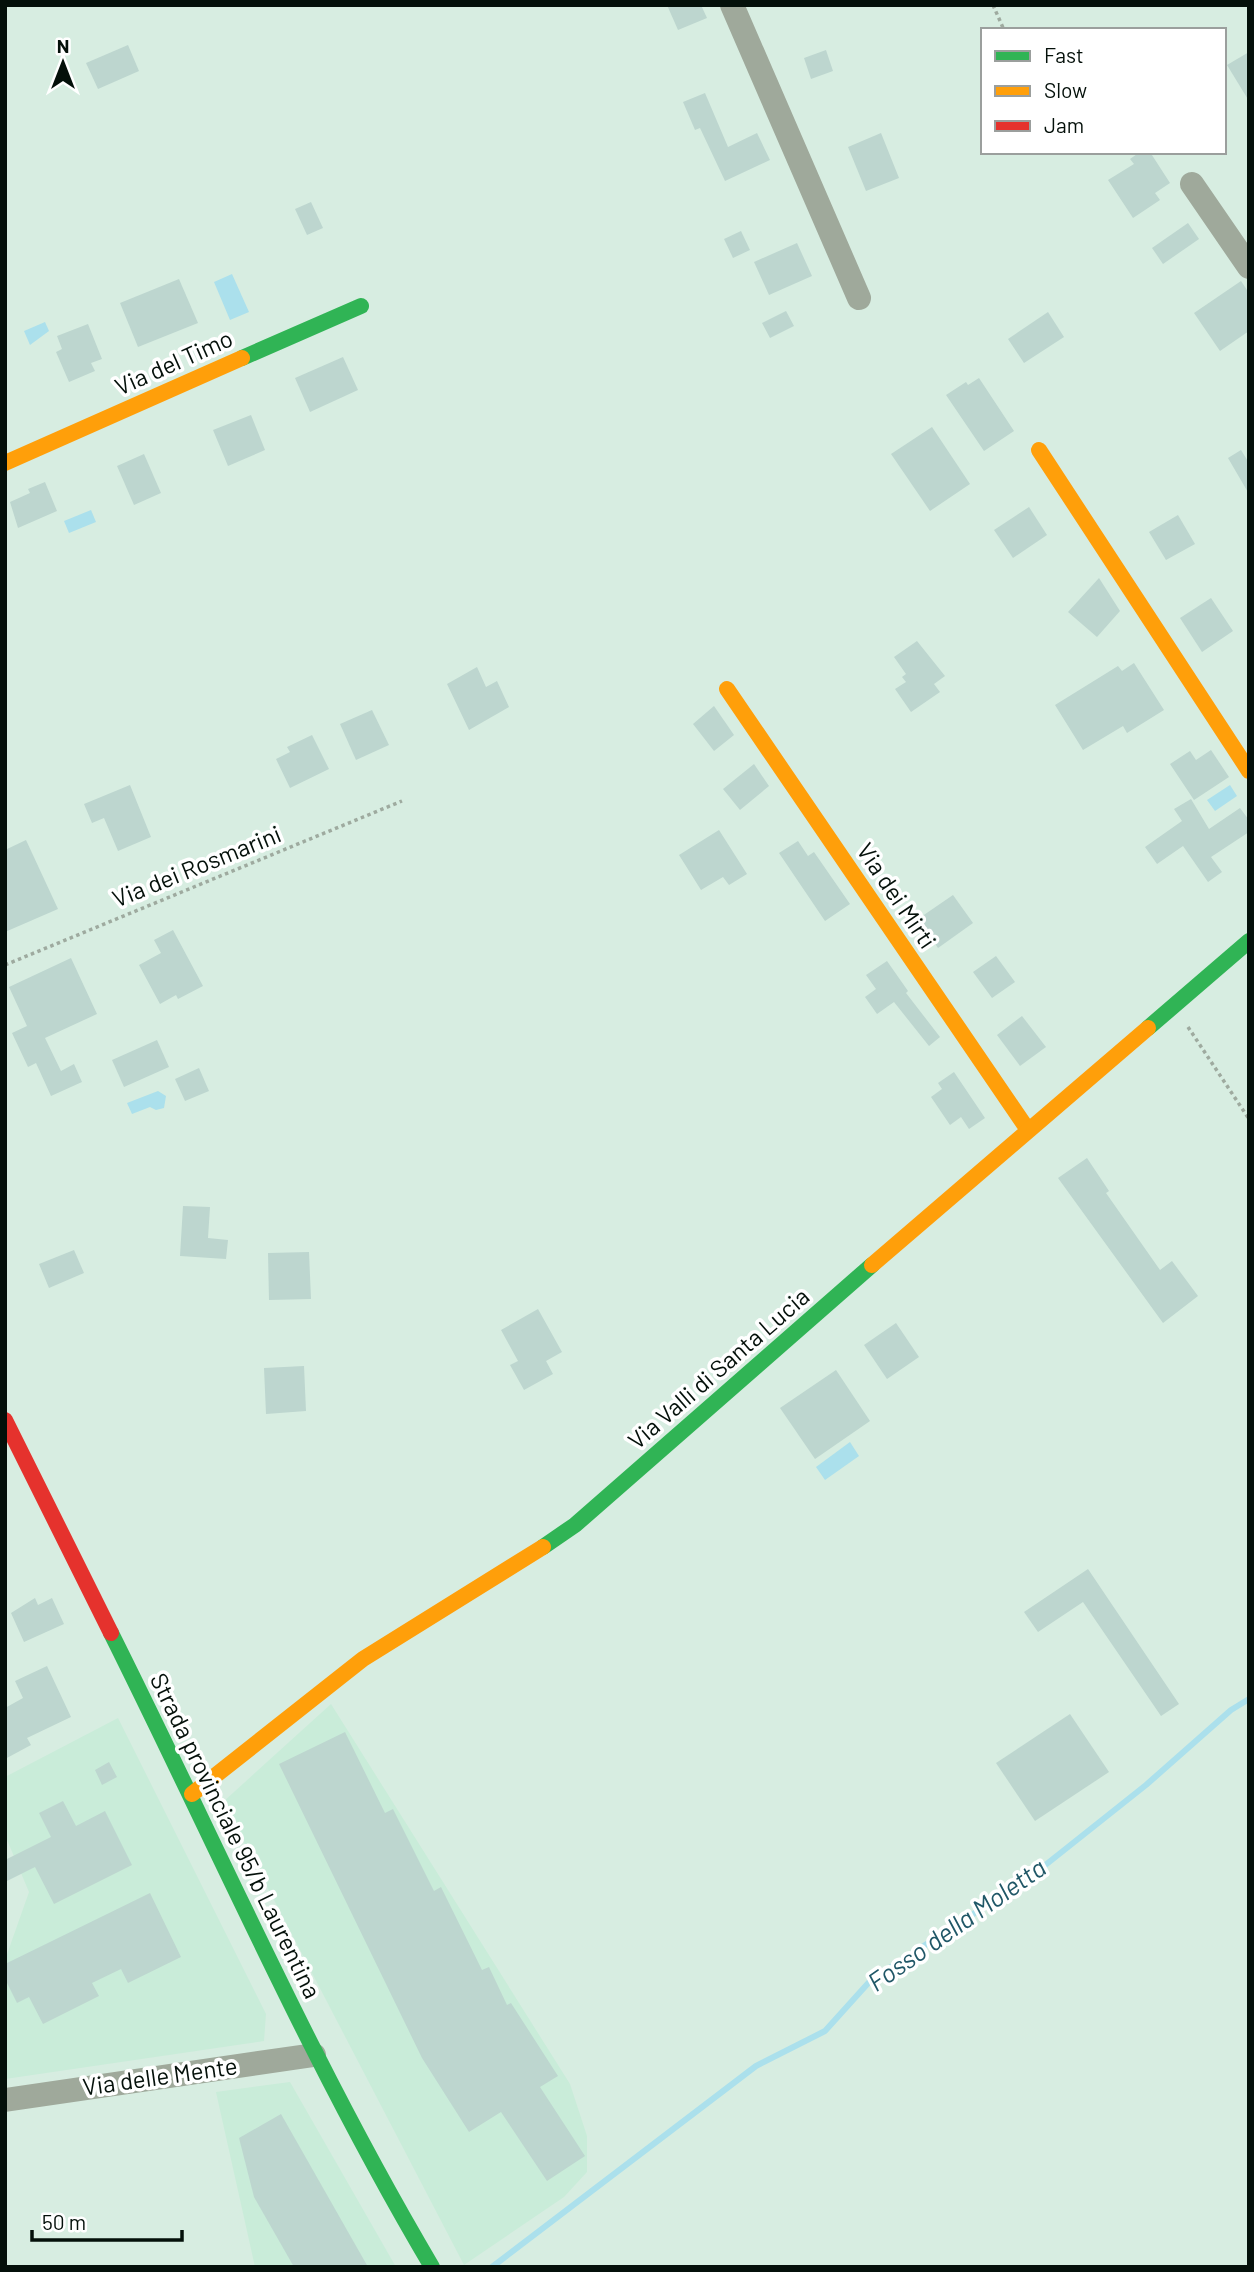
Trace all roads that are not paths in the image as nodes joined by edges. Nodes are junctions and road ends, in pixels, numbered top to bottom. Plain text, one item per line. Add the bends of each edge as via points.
1 (732, 5) edge
2 (1192, 184) dead end
3 (1249, 267) edge
4 (859, 298) dead end
5 (361, 306) dead end
6 (1039, 450) dead end
7 (5, 463) edge
8 (727, 689) dead end
9 (1249, 771) edge
10 (1249, 941) edge
11 (1028, 1130) junction
12 (5, 1420) edge
13 (192, 1794) junction
14 (314, 2054) junction
15 (5, 2100) edge
16 (432, 2267) edge

1 - 4 street
2 - 3 street
5 - 7 street, Via del Timo
6 - 9 street
8 - 11 street, Via dei Mirti
10 - 11 street, Via Valli di Santa Lucia
11 - 13 street, Via Valli di Santa Lucia via 575,1525 517,1566 363,1659
12 - 13 street, Strada provinciale 95/b Laurentina
13 - 14 street, Strada provinciale 95/b Laurentina
14 - 15 street, Via delle Mente
14 - 16 street, Strada provinciale 95/b Laurentina

